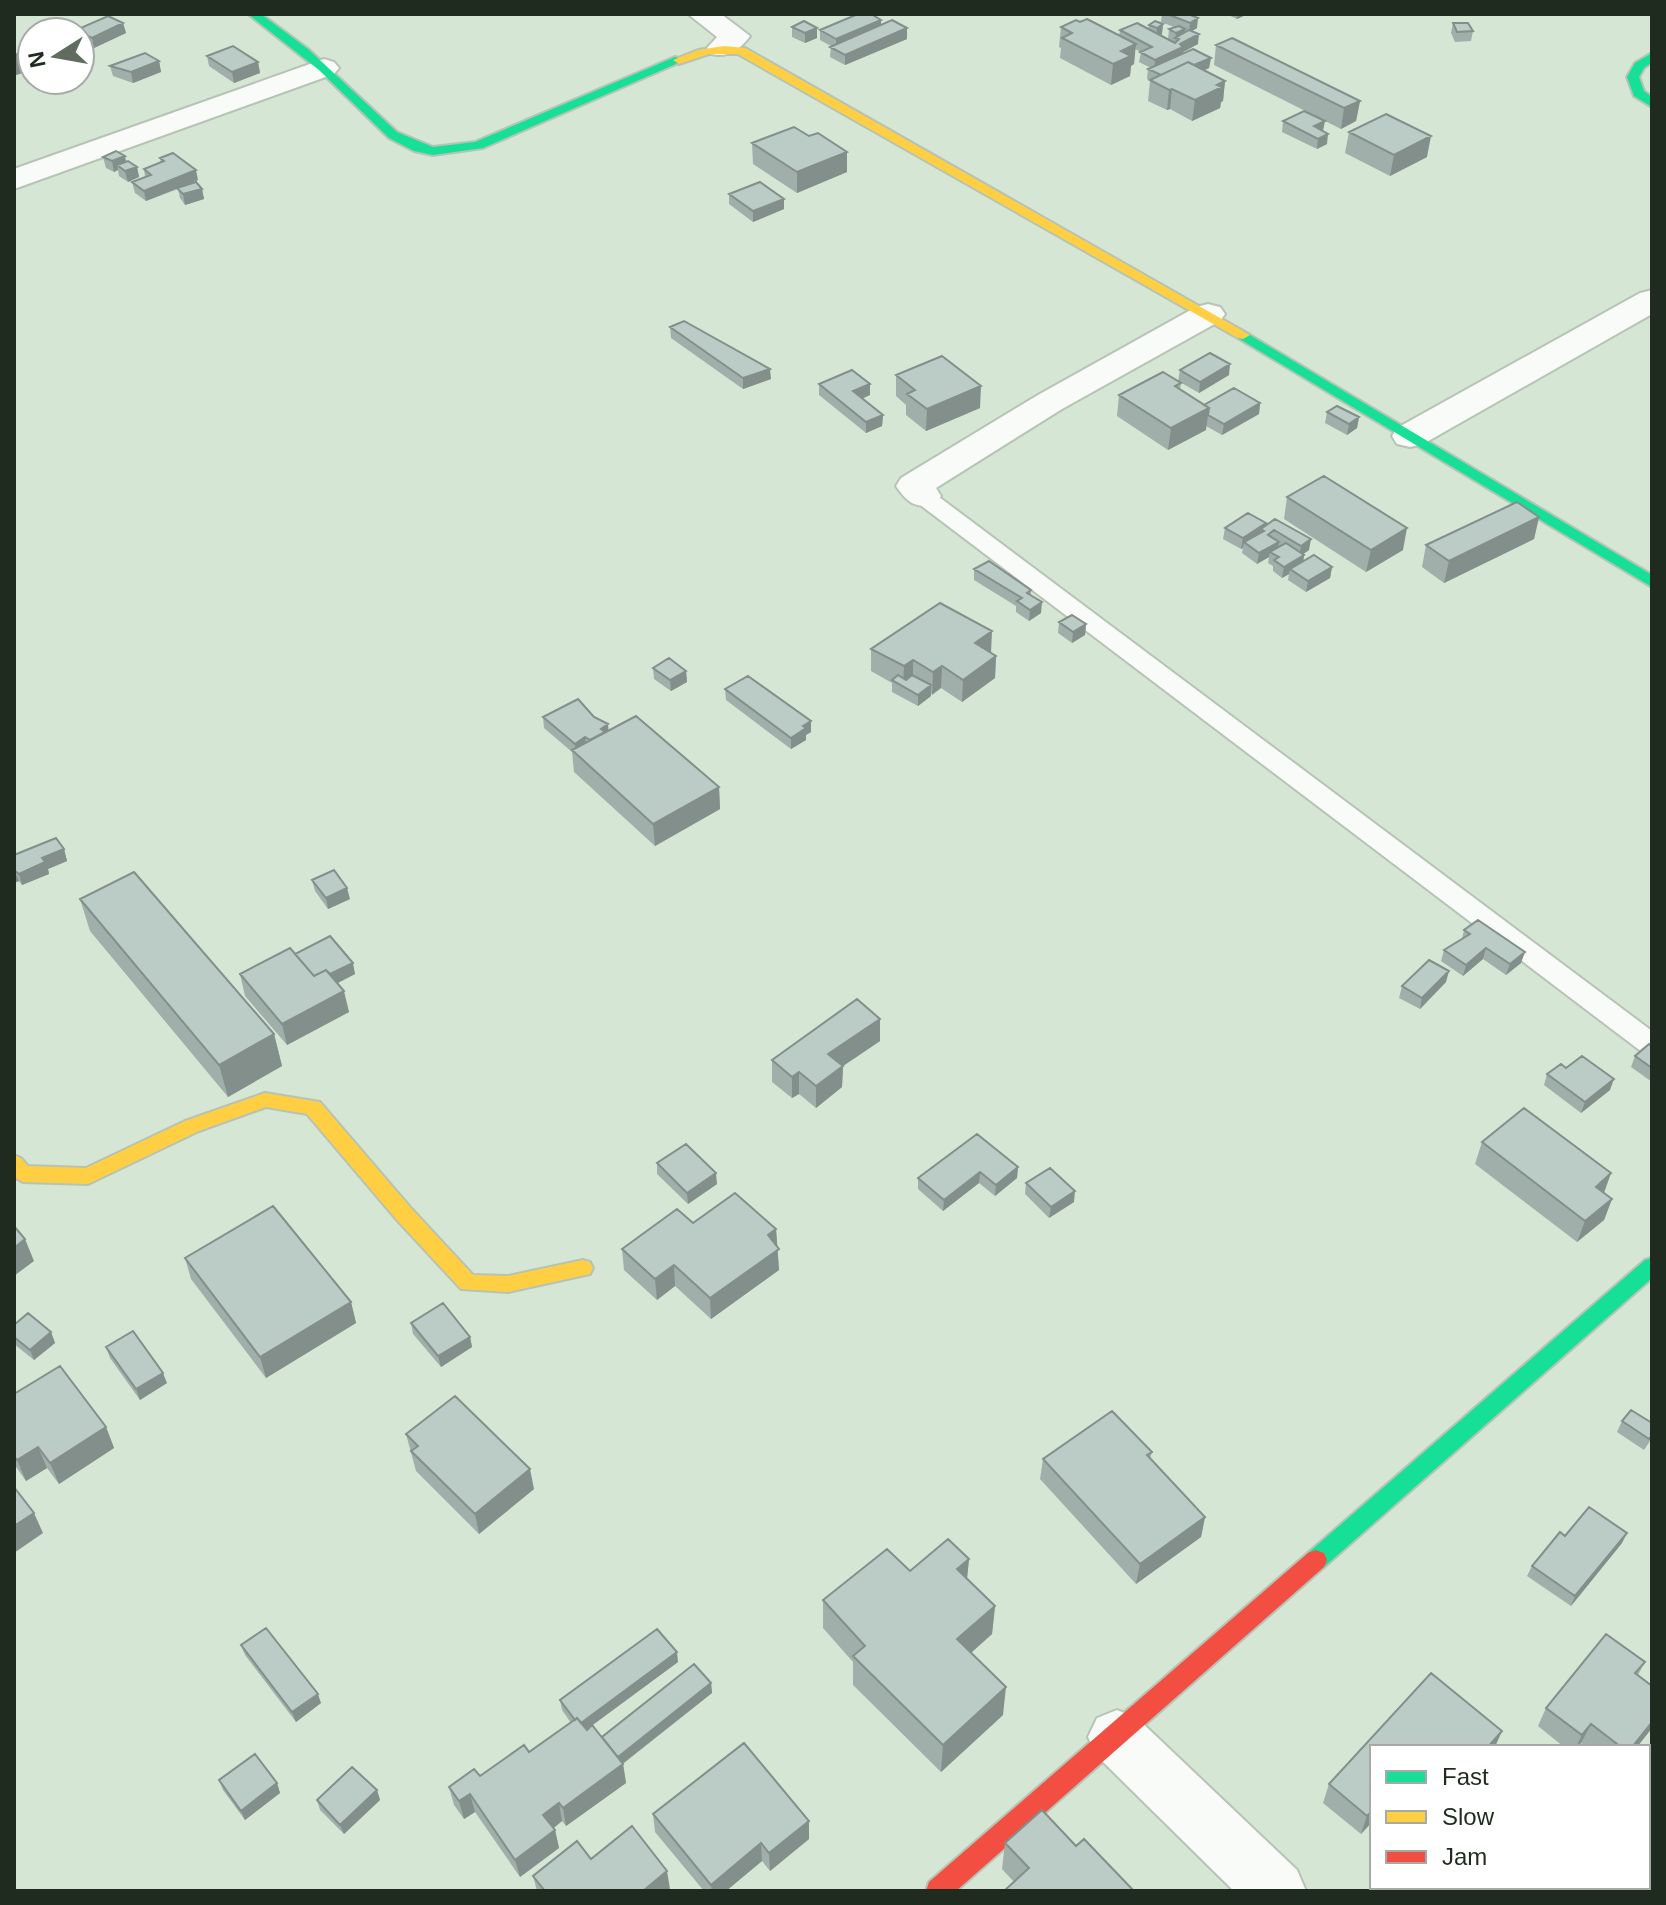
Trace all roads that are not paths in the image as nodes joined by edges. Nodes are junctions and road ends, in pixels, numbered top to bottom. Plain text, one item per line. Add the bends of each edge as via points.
1 (254, 14) edge
2 (702, 14) edge
3 (721, 48) junction
4 (1652, 57) edge
5 (324, 68) junction
6 (1652, 103) edge
7 (14, 180) edge
8 (1652, 300) edge
9 (1208, 314) junction
10 (1410, 436) junction
11 (923, 496) joint
12 (1652, 582) edge
13 (1652, 1045) edge
14 (14, 1163) edge
15 (1652, 1266) edge
16 (583, 1268) dead end
17 (1117, 1737) junction
18 (938, 1891) edge
19 (1276, 1891) edge

1 - 5 street
2 - 3 street via 736,36
3 - 5 street via 700,51 479,145 444,152 413,147 395,136
3 - 9 street via 741,51
4 - 6 street via 1633,77 1638,93
5 - 7 street
8 - 10 street
9 - 10 street
9 - 11 street via 914,486
10 - 12 street
11 - 13 lane
14 - 16 street via 23,1174 88,1176 192,1126 265,1100 313,1107 468,1283 508,1284
15 - 17 street
17 - 18 street
17 - 19 street

